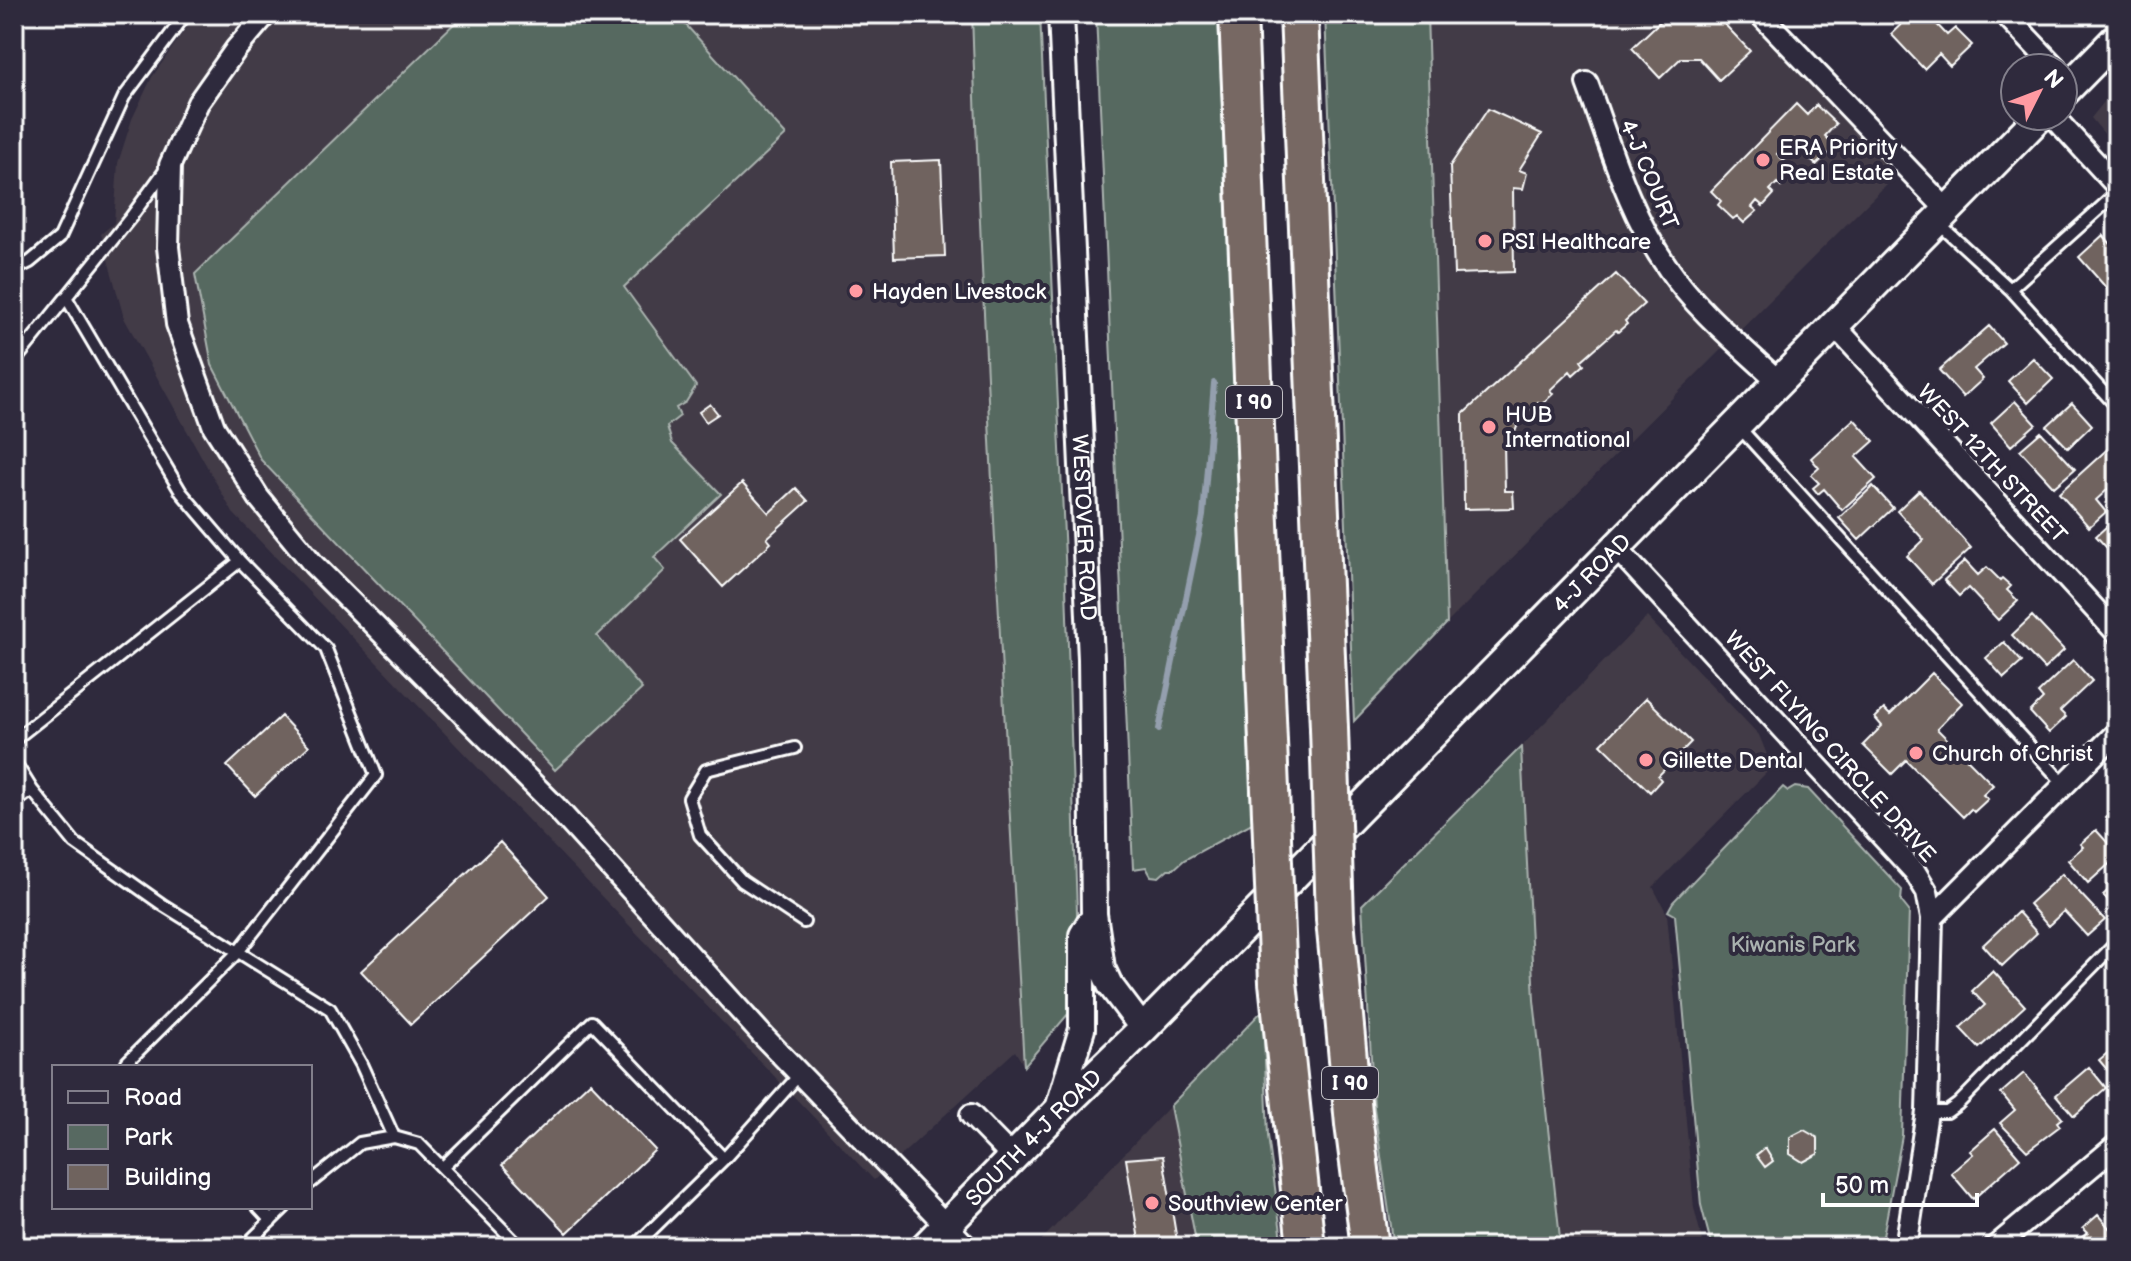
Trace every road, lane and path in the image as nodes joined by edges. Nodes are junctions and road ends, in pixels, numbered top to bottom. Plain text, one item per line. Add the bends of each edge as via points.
1 (186, 14) edge
2 (266, 14) edge
3 (1061, 14) edge
4 (1238, 14) edge
5 (1299, 14) edge
6 (1760, 14) edge
7 (2005, 14) edge
8 (2117, 38) edge
9 (2038, 52) edge
10 (2079, 68) edge
11 (1587, 83) dead end
12 (2024, 132) edge
13 (2068, 132) edge
14 (170, 165) junction
15 (2117, 186) edge
16 (2117, 193) edge
17 (1942, 216) junction
18 (14, 270) edge
19 (2010, 289) junction
20 (66, 297) junction
21 (1834, 325) junction
22 (14, 362) edge
23 (1779, 382) junction
24 (2117, 407) edge
25 (1737, 425) junction
26 (1617, 549) junction
27 (240, 561) junction
28 (2117, 633) edge
29 (2117, 732) edge
30 (14, 740) edge
31 (795, 748) dead end
32 (14, 761) edge
33 (2064, 784) junction
34 (32, 790) junction
35 (14, 803) edge
36 (1094, 914) junction
37 (1932, 918) junction
38 (804, 922) dead end
39 (2117, 942) edge
40 (238, 952) junction
41 (1143, 1029) junction
42 (130, 1065) edge
43 (800, 1074) junction
44 (1057, 1112) junction
45 (1927, 1112) junction
46 (971, 1115) dead end
47 (394, 1137) junction
48 (2117, 1145) edge
49 (1012, 1157) junction
50 (724, 1159) junction
51 (443, 1167) junction
52 (312, 1181) edge
53 (260, 1209) edge
54 (283, 1209) edge
55 (271, 1221) junction
56 (947, 1226) junction
57 (244, 1247) edge
58 (520, 1247) edge
59 (634, 1247) edge
60 (925, 1247) edge
61 (967, 1247) edge
62 (1306, 1247) edge
63 (1370, 1247) edge
64 (1906, 1247) edge
65 (1995, 1247) edge

1 - 18 lane via 124,97 60,237
2 - 14 street via 198,103
3 - 36 street, WESTOVER ROAD via 1091,659
4 - 62 highway, I 90, bridge via 1278,982
5 - 63 highway, I 90, bridge via 1335,919
6 - 17 street
7 - 9 street
8 - 10 main road
11 - 23 street, 4-J COURT via 1639,220 1667,267 1700,309
12 - 17 main road, 4-J ROAD
13 - 15 street
14 - 20 lane
14 - 43 street via 168,247 177,324 214,427 259,498 314,565 554,805
16 - 19 lane
17 - 19 lane
17 - 21 main road, 4-J ROAD
19 - 24 lane
20 - 22 lane
20 - 27 lane via 181,492
21 - 23 main road, 4-J ROAD
21 - 28 street, WEST 12TH STREET
23 - 25 main road, 4-J ROAD
25 - 26 main road, 4-J ROAD
25 - 33 lane
26 - 37 street, WEST FLYING CIRCLE DRIVE via 1915,872 1927,892
26 - 41 main road, 4-J ROAD
27 - 30 lane
27 - 40 lane via 326,649 376,775
29 - 33 street
31 - 38 lane via 706,770 689,798 700,835 710,847 742,881
32 - 34 lane
33 - 37 street
34 - 35 lane
34 - 40 lane via 75,843
36 - 41 street, WESTOVER ROAD via 1102,968
36 - 44 street via 1082,935 1082,1029
37 - 45 street, WEST FLYING CIRCLE DRIVE
39 - 45 lane via 1958,1104 1947,1112
40 - 42 lane via 127,1062
40 - 47 lane via 330,1009
41 - 44 main road, SOUTH 4-J ROAD
43 - 50 lane
43 - 56 street
44 - 49 main road, SOUTH 4-J ROAD
45 - 64 street, WEST FLYING CIRCLE DRIVE
46 - 49 street
47 - 51 lane via 419,1144
47 - 52 lane via 360,1143
48 - 65 street
49 - 56 main road, SOUTH 4-J ROAD
50 - 51 lane via 592,1022
50 - 59 lane
51 - 58 lane
53 - 55 lane
54 - 55 lane
55 - 57 lane
56 - 60 main road, SOUTH 4-J ROAD
56 - 61 street

